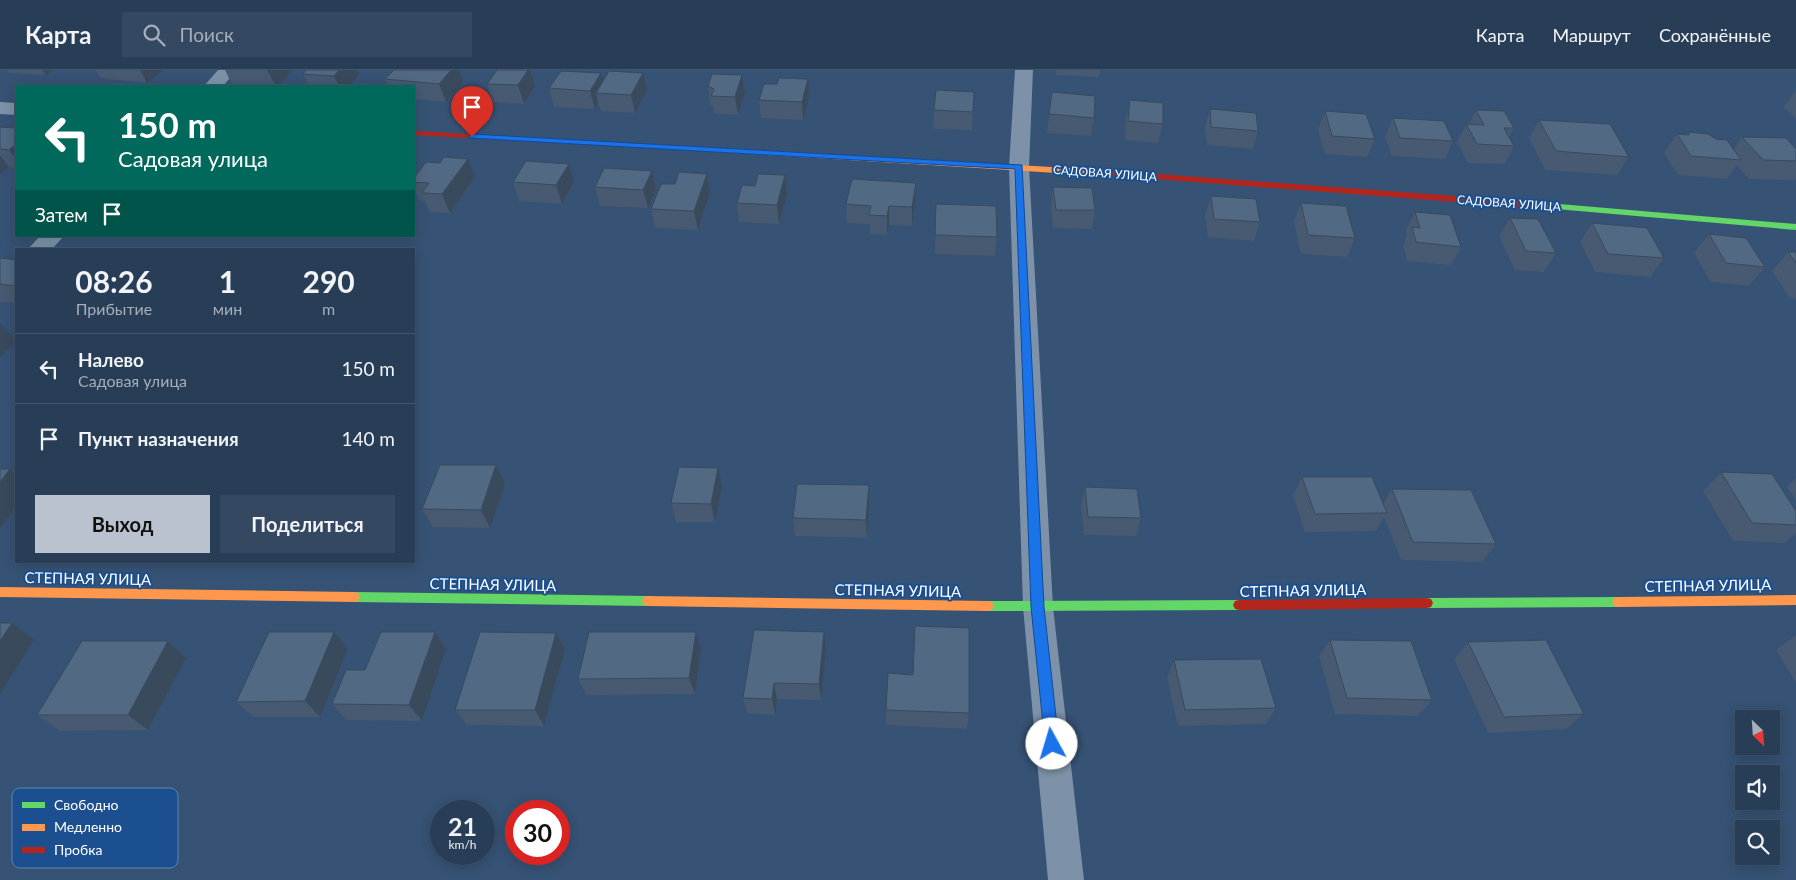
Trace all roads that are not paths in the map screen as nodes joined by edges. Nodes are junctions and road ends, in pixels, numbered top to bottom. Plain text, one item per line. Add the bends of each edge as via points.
1 (228, 70) edge
2 (1024, 70) edge
3 (214, 85) edge
4 (0, 108) edge
5 (15, 110) edge
6 (415, 133) edge
7 (1019, 167) junction
8 (1796, 227) edge
9 (52, 237) edge
10 (40, 248) edge
11 (0, 592) edge
12 (1796, 600) edge
13 (1038, 607) junction
14 (1066, 880) edge

1 - 3 street
2 - 7 street
4 - 5 street
6 - 7 street, САДОВАЯ УЛИЦА
7 - 8 street, САДОВАЯ УЛИЦА
7 - 13 street
9 - 10 street
11 - 13 street, СТЕПНАЯ УЛИЦА
12 - 13 street, СТЕПНАЯ УЛИЦА
13 - 14 street

